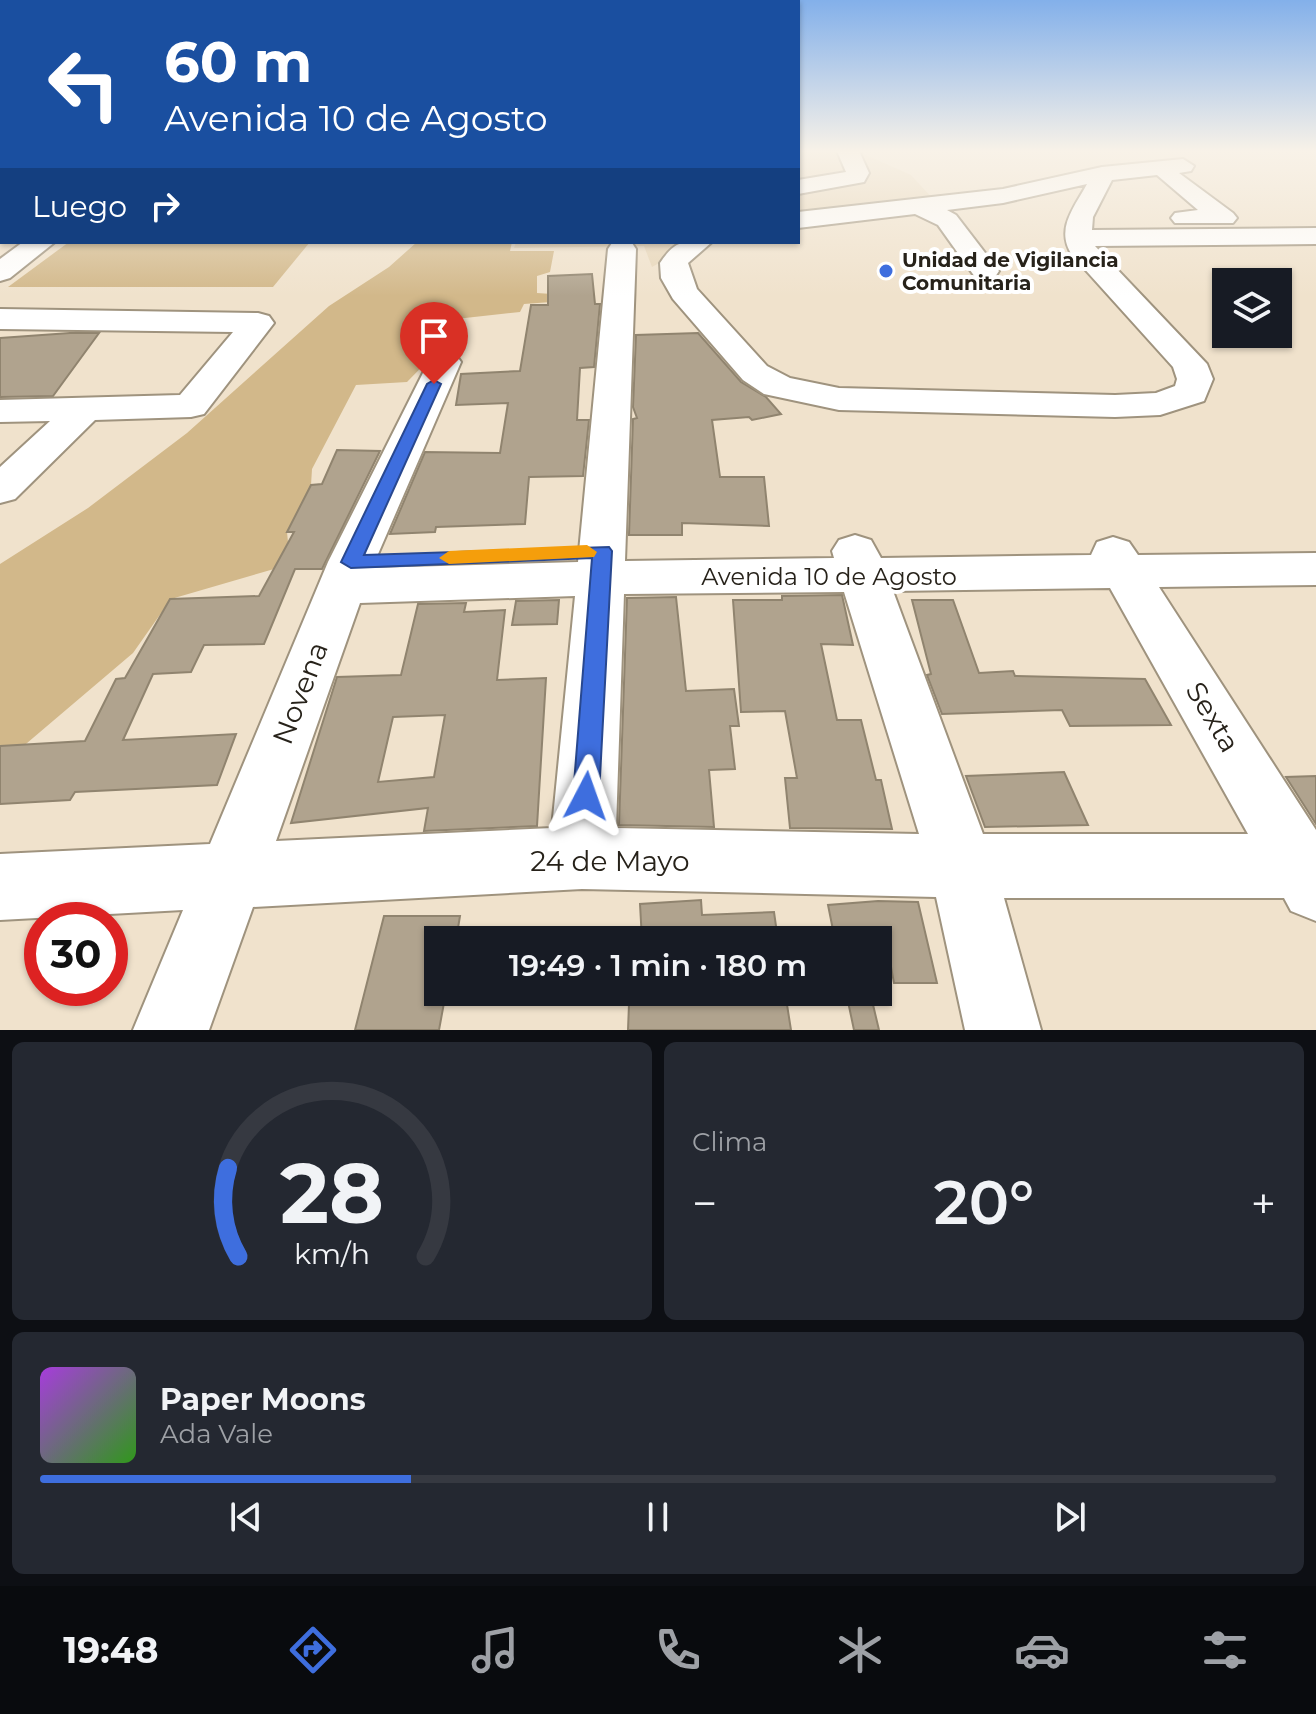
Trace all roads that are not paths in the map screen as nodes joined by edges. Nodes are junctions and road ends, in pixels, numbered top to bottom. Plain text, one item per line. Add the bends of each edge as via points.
1 (970, 199) edge
2 (1089, 199) edge
3 (1140, 199) edge
4 (1204, 199) edge
5 (917, 205) junction
6 (1150, 209) junction
7 (800, 220) edge
8 (1316, 236) edge
9 (1198, 237) junction
10 (1077, 238) junction
11 (38, 244) edge
12 (695, 244) edge
13 (622, 249) dead end
14 (985, 271) dead end
15 (0, 272) edge
16 (0, 319) edge
17 (444, 362) dead end
18 (85, 409) junction
19 (0, 411) edge
20 (0, 490) edge
21 (1316, 546) edge
22 (1117, 559) junction
23 (860, 563) junction
24 (602, 565) junction
25 (1316, 569) edge
26 (346, 574) junction
27 (582, 858) junction
28 (962, 866) junction
29 (1311, 874) edge
30 (230, 877) junction
31 (0, 887) edge
32 (171, 1030) edge
33 (1003, 1030) edge

1 - 5 street
2 - 10 street
3 - 6 street
4 - 6 street via 1224,218
5 - 7 street
5 - 14 street via 947,220
6 - 9 street
8 - 9 street
9 - 10 street
10 - 12 street via 1190,364 1195,379 1191,393 1160,404 1115,406 870,400 777,386 755,373 684,293 674,263
11 - 15 street
13 - 24 street
16 - 18 street via 258,323 191,406
17 - 26 street, Novena
18 - 19 street
18 - 20 street
21 - 22 street, Avenida 10 de Agosto
22 - 23 street, Avenida 10 de Agosto
22 - 25 street, Avenida 10 de Agosto
22 - 29 street, Sexta
23 - 24 street, Avenida 10 de Agosto
23 - 28 street
24 - 26 street, Avenida 10 de Agosto
24 - 27 street
26 - 30 street, Novena
27 - 28 street, 24 de Mayo
27 - 30 street, 24 de Mayo
28 - 29 street, 24 de Mayo
28 - 33 street
30 - 31 street, 24 de Mayo
30 - 32 street, Novena

